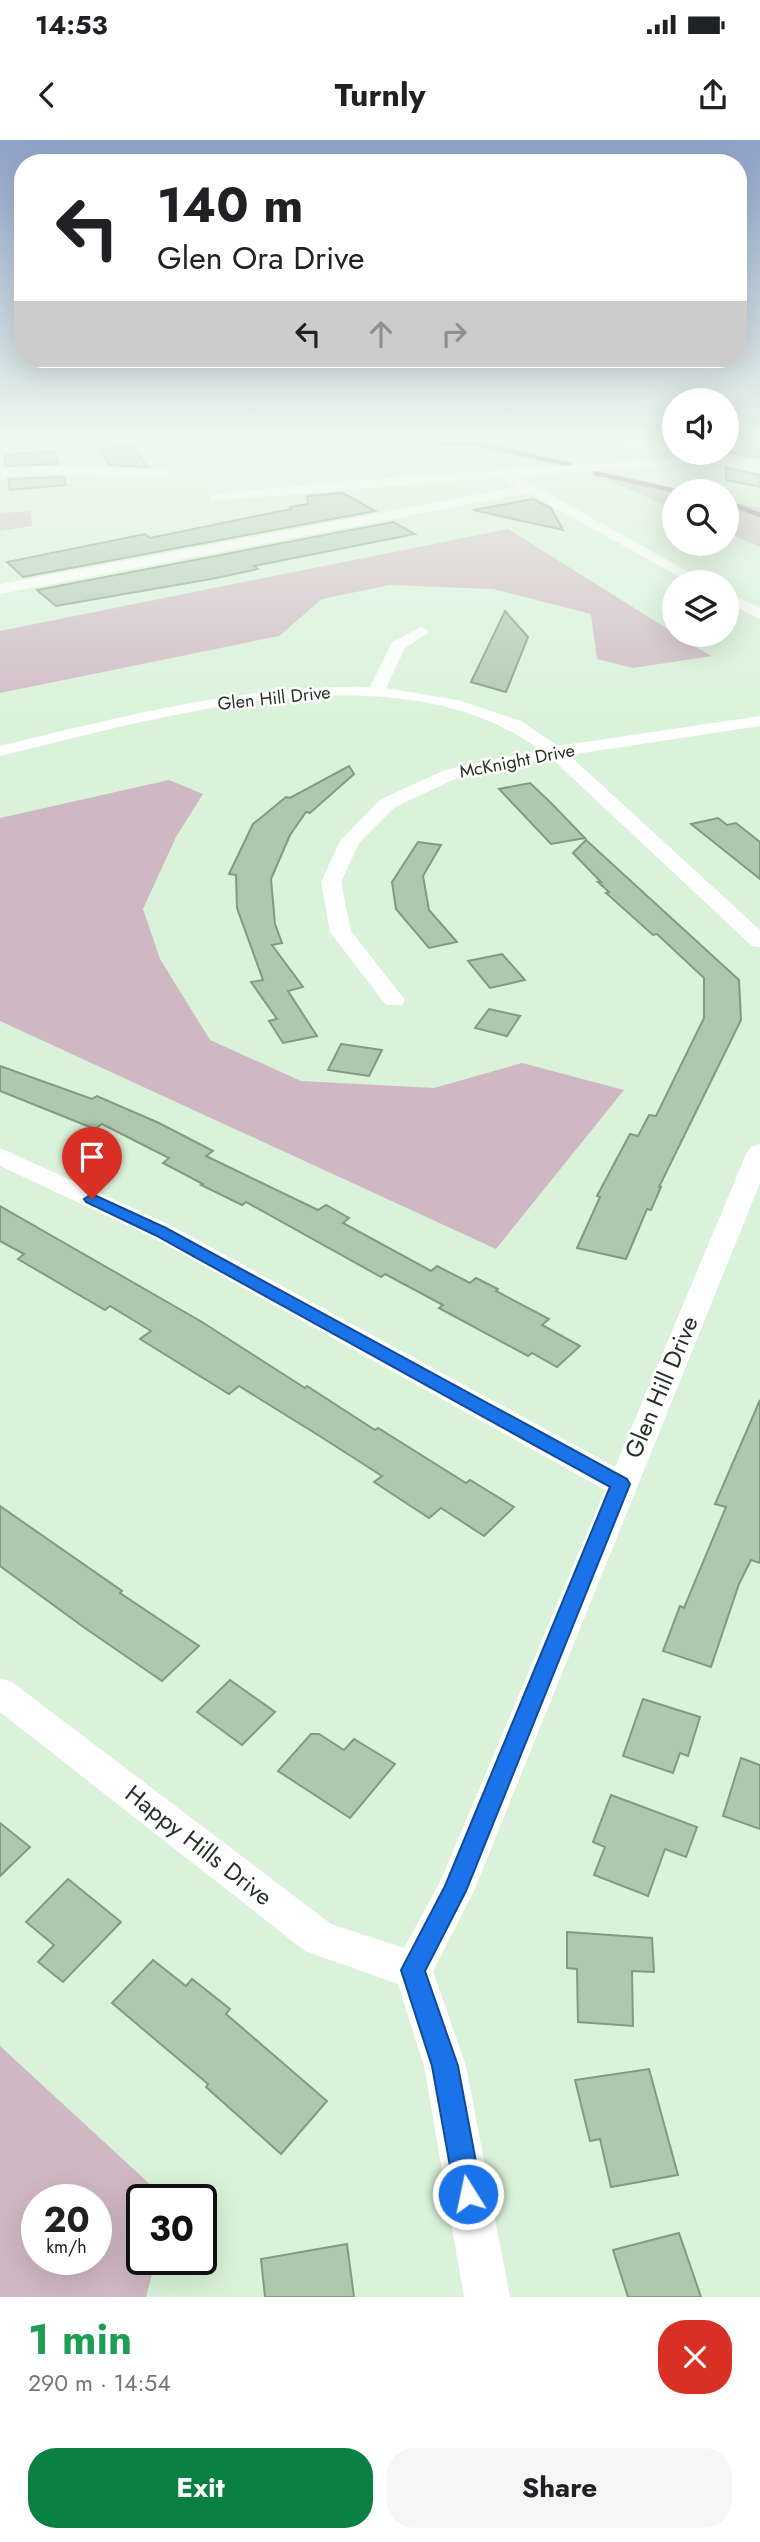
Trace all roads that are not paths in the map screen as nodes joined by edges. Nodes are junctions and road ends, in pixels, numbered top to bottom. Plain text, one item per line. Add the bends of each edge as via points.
1 (276, 537) edge
2 (616, 537) edge
3 (678, 570) edge
4 (0, 589) edge
5 (739, 603) edge
6 (760, 614) edge
7 (421, 632) dead end
8 (376, 692) junction
9 (760, 721) edge
10 (0, 751) edge
11 (555, 752) junction
12 (760, 941) edge
13 (394, 1000) dead end
14 (760, 1152) edge
15 (0, 1156) edge
16 (621, 1484) junction
17 (0, 1692) edge
18 (413, 1970) junction
19 (487, 2297) edge

1 - 4 street
2 - 3 street
5 - 6 street
7 - 8 street via 398,645
8 - 10 street, Glen Hill Drive via 304,691 229,700
8 - 11 street, Glen Hill Drive via 453,704 517,726
9 - 11 street, McKnight Drive
11 - 12 street, Glen Hill Drive
11 - 13 street, McKnight Drive via 452,774 387,803 350,841 331,882 341,932
14 - 16 street, Glen Hill Drive
15 - 16 street via 161,1231
16 - 18 street, Glen Hill Drive via 455,1891
17 - 18 street, Happy Hills Drive via 319,1938
18 - 19 street via 445,2066

